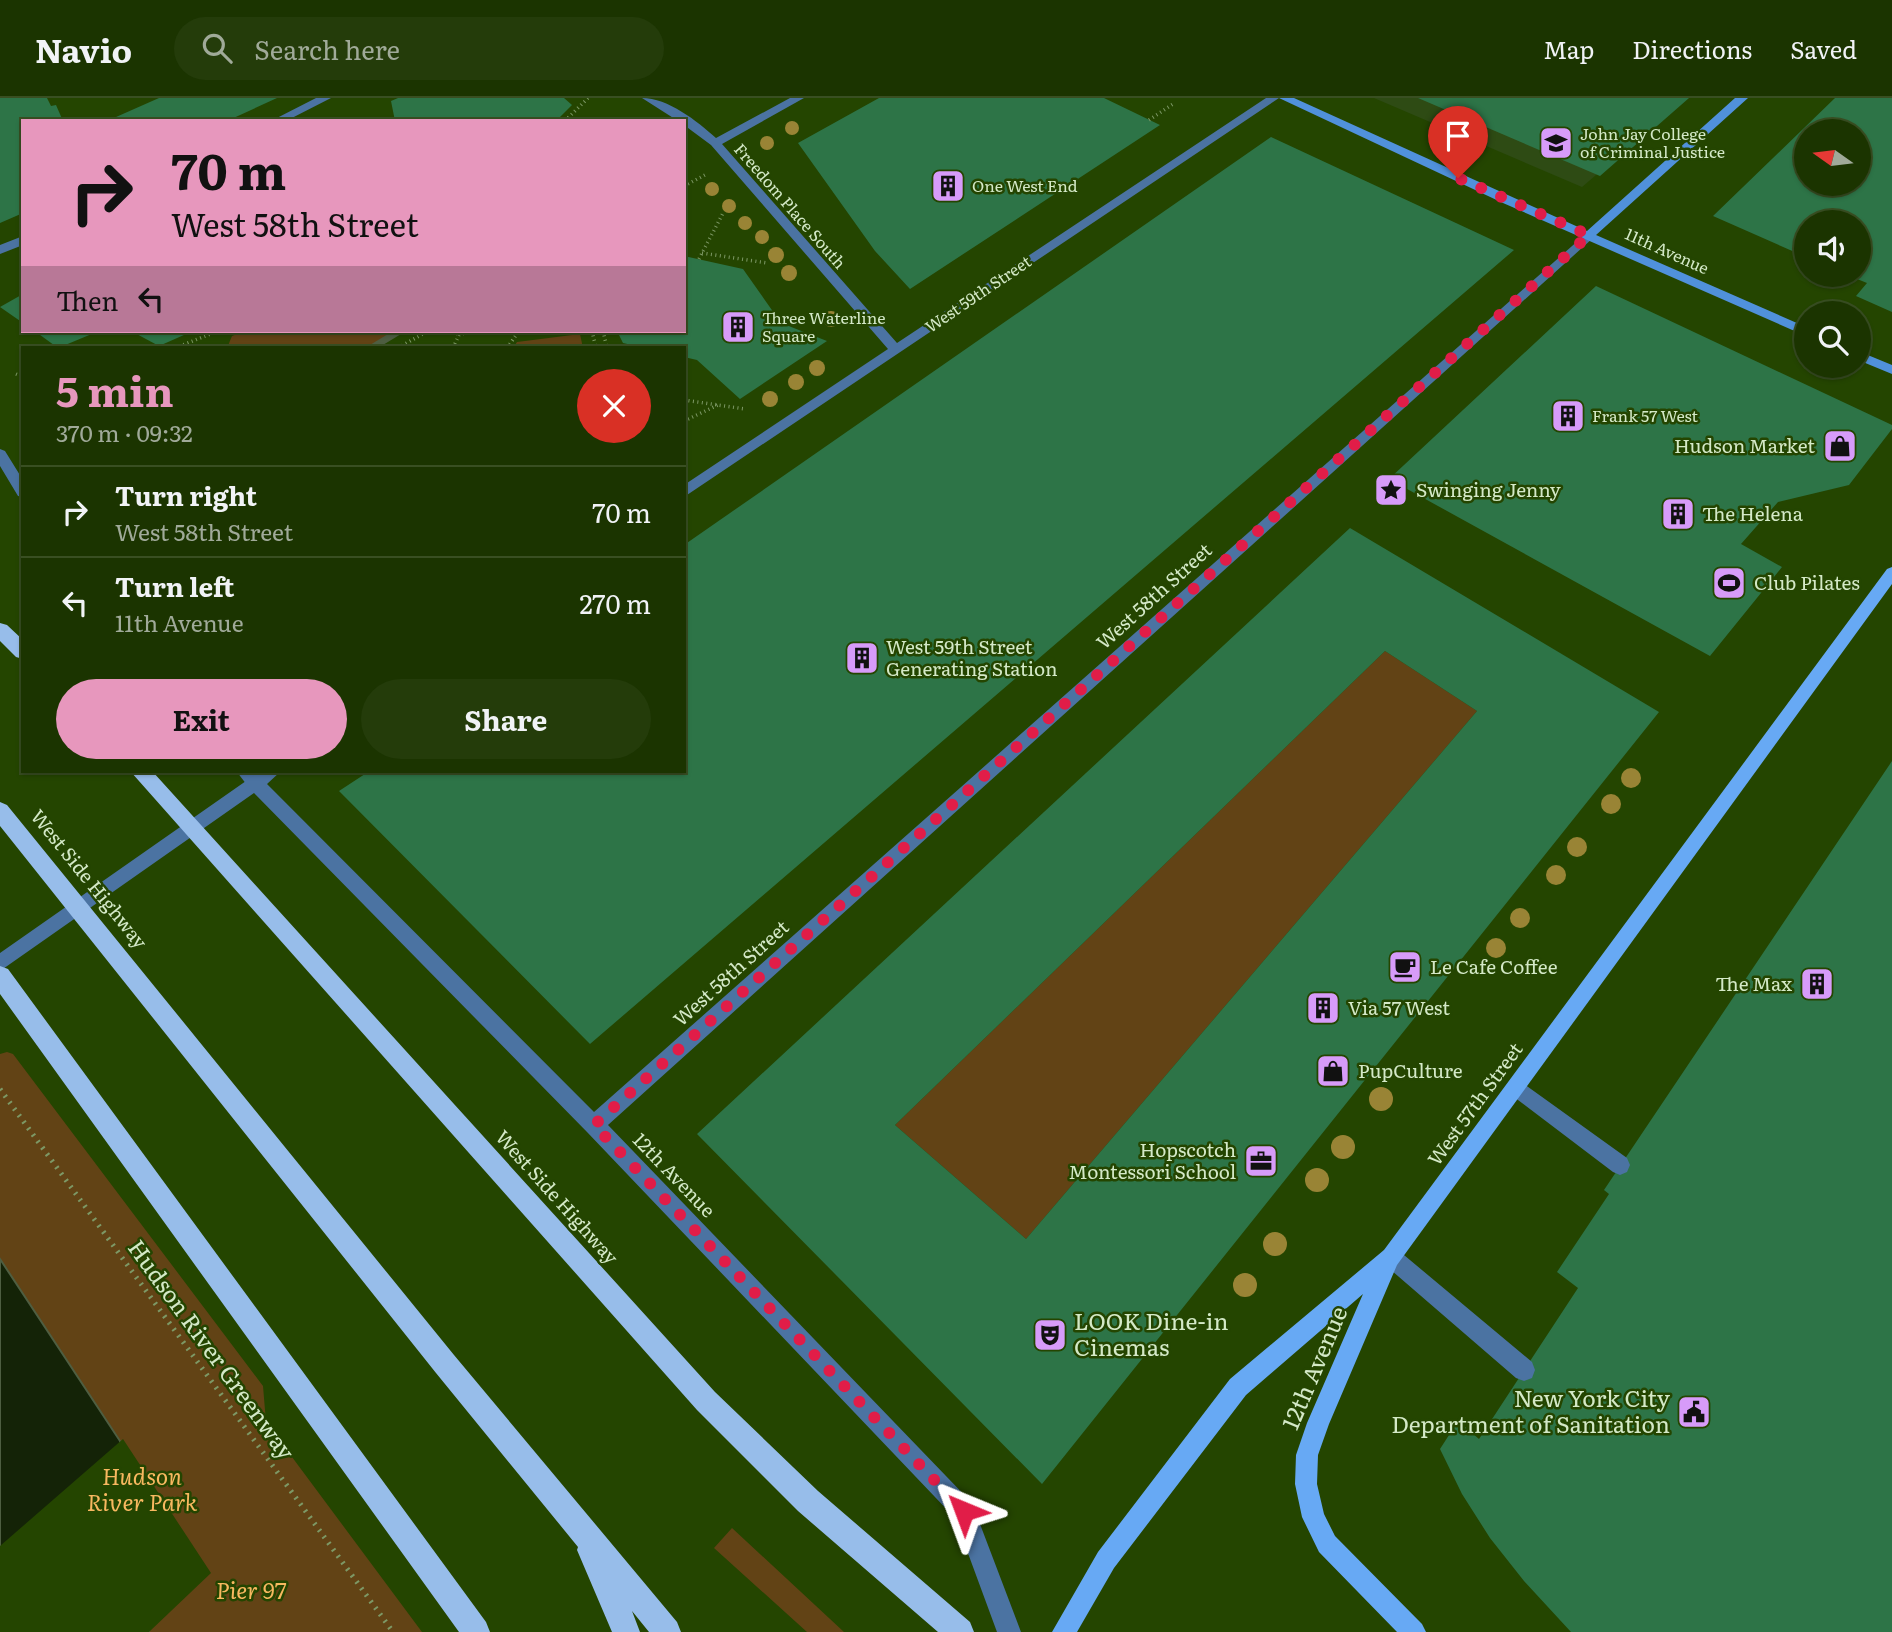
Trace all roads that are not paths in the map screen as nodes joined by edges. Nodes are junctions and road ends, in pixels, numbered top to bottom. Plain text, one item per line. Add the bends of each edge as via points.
1 (325, 98) edge
2 (648, 98) edge
3 (798, 98) edge
4 (1273, 98) edge
5 (1285, 98) edge
6 (1742, 98) edge
7 (280, 119) edge
8 (683, 119) edge
9 (686, 121) edge
10 (715, 143) junction
11 (1589, 235) junction
12 (21, 241) edge
13 (0, 250) edge
14 (1794, 326) edge
15 (895, 349) junction
16 (1871, 361) edge
17 (1892, 370) edge
18 (0, 454) edge
19 (21, 489) edge
20 (686, 491) edge
21 (1892, 573) edge
22 (0, 630) edge
23 (21, 650) edge
24 (142, 773) edge
25 (258, 776) edge
26 (0, 811) edge
27 (0, 963) edge
28 (0, 976) edge
29 (1517, 1088) junction
30 (594, 1125) junction
31 (1620, 1166) dead end
32 (1391, 1256) junction
33 (1524, 1370) dead end
34 (583, 1529) junction
35 (476, 1632) edge
36 (626, 1632) edge
37 (667, 1632) edge
38 (960, 1632) edge
39 (1009, 1632) edge
40 (1064, 1632) edge
41 (1414, 1632) edge

1 - 7 street
2 - 8 street, Freedom Place South
3 - 10 street
4 - 15 street, West 59th Street
5 - 11 main road, 11th Avenue
6 - 11 main road, West 58th Street
9 - 10 street, Freedom Place South
10 - 15 street, Freedom Place South
11 - 14 main road, 11th Avenue
11 - 30 street, West 58th Street
12 - 13 street
15 - 20 street, West 59th Street
16 - 17 main road
18 - 19 street
21 - 29 main road, West 57th Street
22 - 23 highway
24 - 38 highway, West Side Highway via 706,1401 772,1468
25 - 27 street
25 - 30 street, 12th Avenue
26 - 34 highway, West Side Highway
28 - 35 highway
29 - 31 street
29 - 32 main road, West 57th Street
30 - 39 street, 12th Avenue via 964,1511
32 - 33 street
32 - 40 main road, West 57th Street via 1238,1387 1106,1560
32 - 41 main road, 12th Avenue via 1318,1423 1307,1455 1306,1484 1313,1517 1327,1544
34 - 36 highway
34 - 37 highway, West Side Highway

